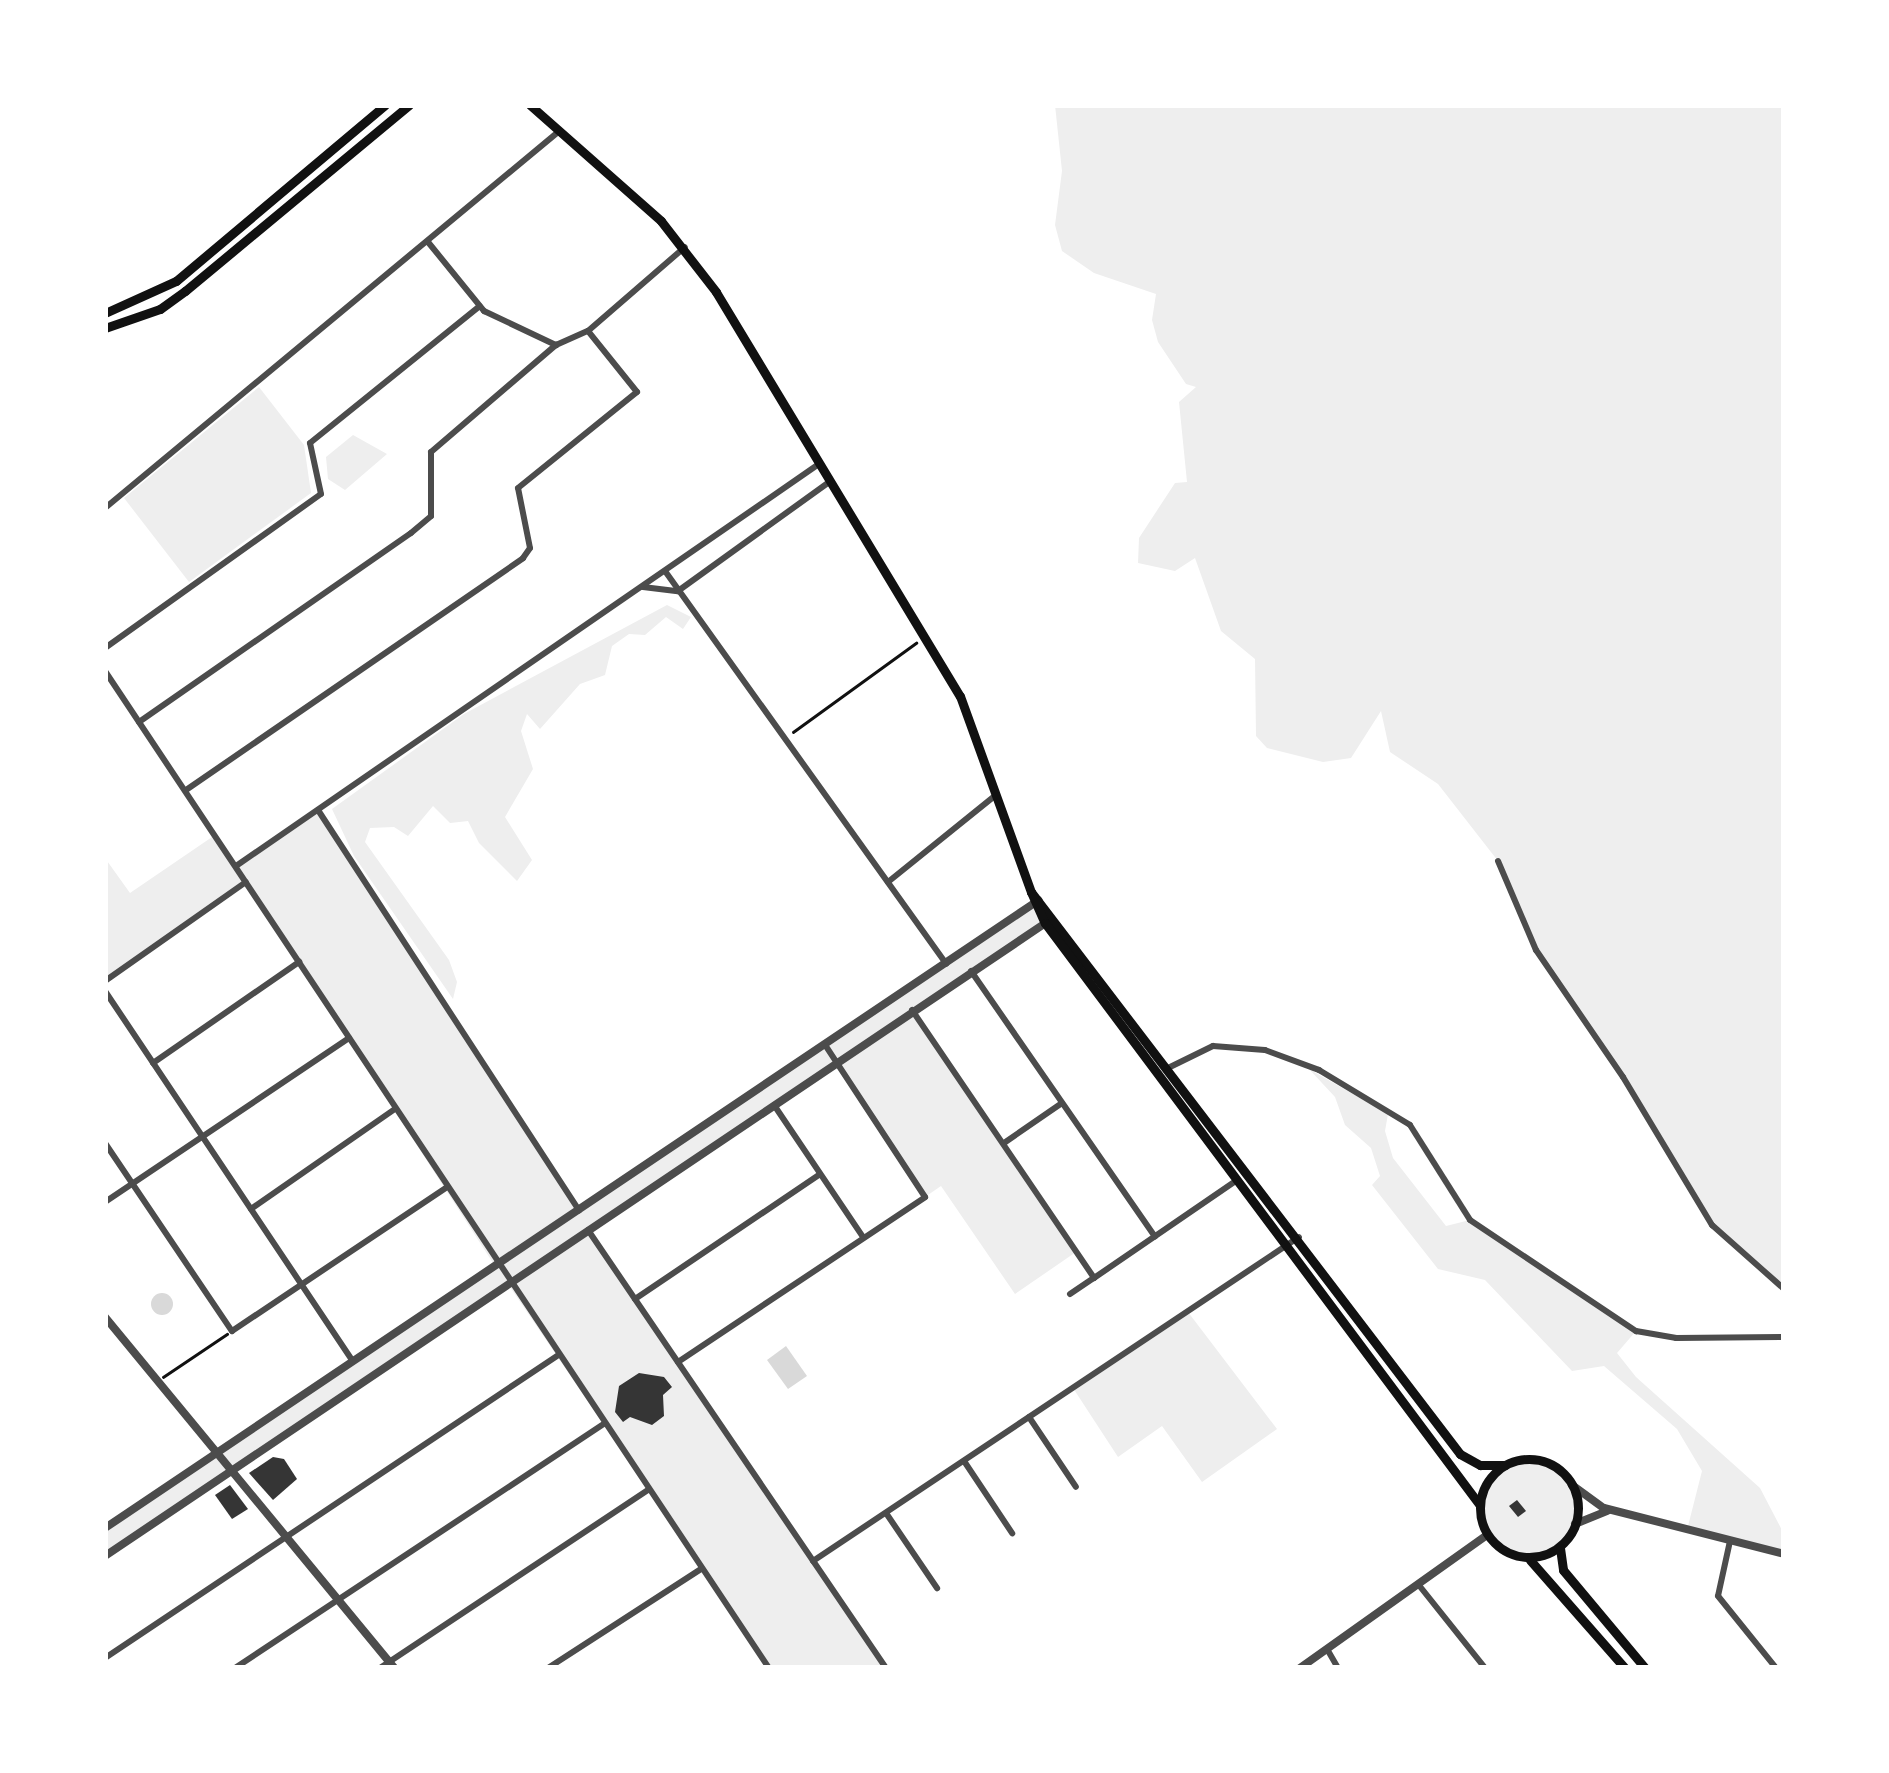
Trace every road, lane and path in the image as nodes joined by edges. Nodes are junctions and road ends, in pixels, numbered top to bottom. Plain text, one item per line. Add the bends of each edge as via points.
1 (385, 105) edge
2 (410, 105) edge
3 (530, 105) edge
4 (558, 132) junction
5 (428, 242) junction
6 (684, 247) junction
7 (480, 306) junction
8 (105, 313) edge
9 (105, 328) edge
10 (588, 331) junction
11 (556, 344) junction
12 (820, 464) junction
13 (830, 482) junction
14 (105, 508) edge
15 (665, 571) junction
16 (642, 587) junction
17 (678, 590) junction
18 (918, 642) dead end
19 (105, 648) edge
20 (105, 671) edge
21 (139, 722) junction
22 (784, 738) junction
23 (186, 790) junction
24 (998, 794) junction
25 (318, 810) junction
26 (1498, 861) dead end
27 (236, 866) junction
28 (246, 882) junction
29 (888, 882) junction
30 (1036, 902) junction
31 (1049, 920) junction
32 (299, 962) junction
33 (946, 964) junction
34 (970, 971) junction
35 (105, 980) edge
36 (105, 990) edge
37 (912, 1010) junction
38 (349, 1038) junction
39 (824, 1045) junction
40 (835, 1062) junction
41 (153, 1063) junction
42 (1168, 1068) junction
43 (1062, 1103) junction
44 (773, 1104) junction
45 (396, 1109) junction
46 (202, 1136) junction
47 (105, 1143) edge
48 (1004, 1143) junction
49 (673, 1147) junction
50 (684, 1164) junction
51 (820, 1174) junction
52 (1238, 1180) junction
53 (132, 1183) junction
54 (447, 1187) junction
55 (105, 1202) edge
56 (251, 1210) junction
57 (578, 1211) junction
58 (588, 1230) junction
59 (863, 1237) junction
60 (1155, 1238) junction
61 (1299, 1238) junction
62 (1289, 1244) junction
63 (496, 1266) junction
64 (1094, 1278) junction
65 (301, 1284) junction
66 (508, 1284) junction
67 (1784, 1288) edge
68 (1070, 1294) dead end
69 (635, 1299) junction
70 (105, 1316) edge
71 (232, 1330) junction
72 (1784, 1337) edge
73 (557, 1356) junction
74 (352, 1360) junction
75 (678, 1362) junction
76 (158, 1380) junction
77 (1029, 1418) junction
78 (603, 1424) junction
79 (216, 1452) junction
80 (964, 1461) junction
81 (1505, 1465) junction
82 (231, 1471) junction
83 (1572, 1485) junction
84 (1076, 1487) dead end
85 (649, 1489) junction
86 (1479, 1504) junction
87 (1613, 1511) junction
88 (886, 1513) junction
89 (1576, 1524) junction
90 (105, 1528) edge
91 (1012, 1533) dead end
92 (285, 1535) junction
93 (1487, 1535) junction
94 (1730, 1541) junction
95 (1561, 1545) junction
96 (1784, 1554) edge
97 (105, 1556) edge
98 (1523, 1558) junction
99 (814, 1562) junction
100 (702, 1569) junction
101 (1418, 1584) junction
102 (936, 1588) dead end
103 (338, 1598) junction
104 (1327, 1648) junction
105 (105, 1658) edge
106 (392, 1665) edge
107 (235, 1668) edge
108 (380, 1668) edge
109 (548, 1668) edge
110 (769, 1668) edge
111 (886, 1668) edge
112 (1300, 1668) edge
113 (1338, 1668) edge
114 (1485, 1668) edge
115 (1625, 1668) edge
116 (1645, 1668) edge
117 (1776, 1668) edge

1 - 8 main road via 176,281
2 - 9 main road via 185,291 160,309
3 - 4 main road
4 - 5 street
4 - 6 main road
5 - 7 street
5 - 14 street
6 - 10 street
6 - 12 main road
7 - 11 street
7 - 19 street via 310,443 321,494
10 - 11 street
10 - 23 street via 636,392 518,488 530,548 523,558
11 - 21 street via 431,452 431,516
12 - 13 main road
12 - 15 street
13 - 17 street
13 - 24 main road via 960,696
15 - 16 street
15 - 17 street
16 - 17 street
16 - 25 street
17 - 22 street
18 - 22 path
20 - 21 street
21 - 23 street
22 - 29 street
23 - 27 street
24 - 29 street
24 - 30 main road
25 - 27 street
25 - 57 street
26 - 67 street via 1536,950 1623,1076 1712,1225
27 - 28 street
28 - 32 street
28 - 35 street
29 - 33 street
30 - 31 main road
30 - 33 street
31 - 34 street
31 - 42 main road
31 - 52 main road
32 - 38 street
32 - 41 street
33 - 39 street
34 - 37 street
34 - 43 street
36 - 41 street
37 - 40 street
37 - 48 street
38 - 45 street
38 - 46 street
39 - 40 street
39 - 49 street
40 - 44 street
40 - 59 street via 924,1197
41 - 46 street
42 - 61 main road
42 - 72 street via 1200,1049 1227,1046 1265,1050 1347,1084 1410,1125 1470,1220 1636,1332
43 - 48 street
43 - 60 street
44 - 50 street
44 - 51 street
45 - 54 street
45 - 56 street
46 - 53 street
46 - 56 street
47 - 53 street
48 - 64 street
49 - 50 street
49 - 57 street
50 - 58 street
51 - 59 street
51 - 69 street
52 - 60 street
52 - 62 main road
53 - 55 street
53 - 71 street
54 - 63 street
54 - 65 street
56 - 65 street
57 - 63 street
58 - 66 street
58 - 69 street
59 - 75 street
60 - 64 street
61 - 62 street
61 - 81 main road via 1460,1454 1480,1465
62 - 77 street
62 - 86 main road
63 - 66 street
63 - 74 street
64 - 68 street
65 - 71 street
65 - 74 street
66 - 73 street
66 - 82 street
69 - 75 street
70 - 76 street
71 - 76 path
73 - 78 street
73 - 92 street
74 - 79 street
75 - 99 street
76 - 79 street
77 - 80 street
77 - 84 street
78 - 85 street
78 - 103 street
79 - 82 street
79 - 90 street
80 - 88 street
80 - 91 street
81 - 83 main road via 1545,1462
81 - 86 main road via 1487,1482
82 - 92 street
82 - 97 street
83 - 87 street
83 - 89 main road
85 - 100 street
85 - 106 street
86 - 93 main road
87 - 89 street
87 - 94 street
88 - 99 street
88 - 102 street
89 - 95 main road
92 - 103 street
92 - 105 street
93 - 98 main road
93 - 101 street
94 - 96 street
94 - 117 street via 1718,1596
95 - 98 main road
95 - 116 main road via 1557,1560 1563,1570
98 - 115 main road via 1544,1568
99 - 111 street
100 - 109 street
100 - 110 street
101 - 104 street
101 - 114 street
103 - 106 street
103 - 107 street
104 - 112 street
104 - 113 street
106 - 108 street

